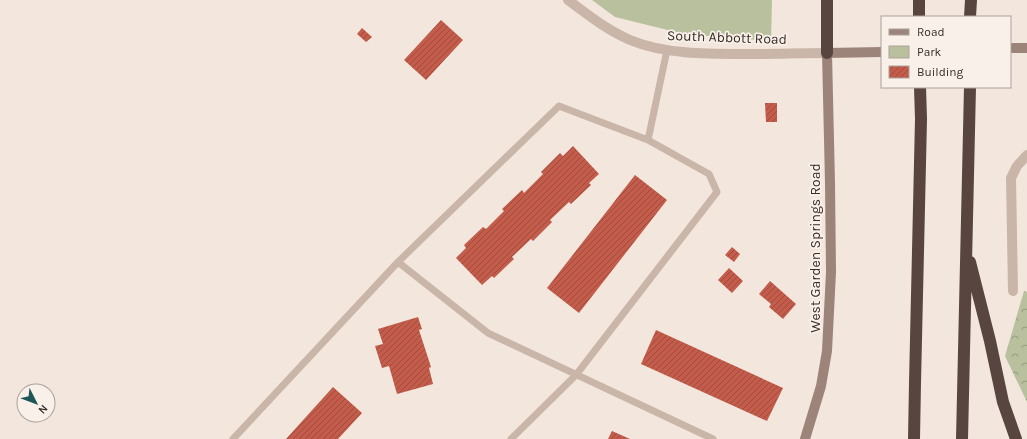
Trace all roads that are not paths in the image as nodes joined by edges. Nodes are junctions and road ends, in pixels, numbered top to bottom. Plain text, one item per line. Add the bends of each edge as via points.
1 (568, 0) edge
2 (827, 0) edge
3 (919, 0) edge
4 (970, 0) edge
5 (919, 16) edge
6 (970, 16) edge
7 (1011, 48) edge
8 (1027, 48) edge
9 (667, 50) junction
10 (881, 52) edge
11 (827, 53) junction
12 (920, 88) edge
13 (970, 88) edge
14 (648, 140) junction
15 (1027, 155) edge
16 (966, 246) junction
17 (398, 262) junction
18 (1013, 291) dead end
19 (576, 375) junction
20 (233, 439) edge
21 (511, 439) edge
22 (713, 439) edge
23 (805, 439) edge
24 (914, 439) edge
25 (962, 439) edge
26 (1016, 439) edge

1 - 9 street, South Abbott Road via 596,21 629,40
2 - 11 highway
3 - 5 highway
4 - 6 highway
7 - 8 street
9 - 11 street, South Abbott Road via 728,54
9 - 14 lane
10 - 11 street
11 - 23 street, West Garden Springs Road via 831,264 828,351 821,386
12 - 24 highway
13 - 16 highway
14 - 17 lane via 559,106
14 - 19 lane via 709,174 717,192
15 - 18 street via 1011,178
16 - 25 highway
16 - 26 highway via 1003,402
17 - 19 lane via 488,333
17 - 20 lane
19 - 21 lane
19 - 22 lane

